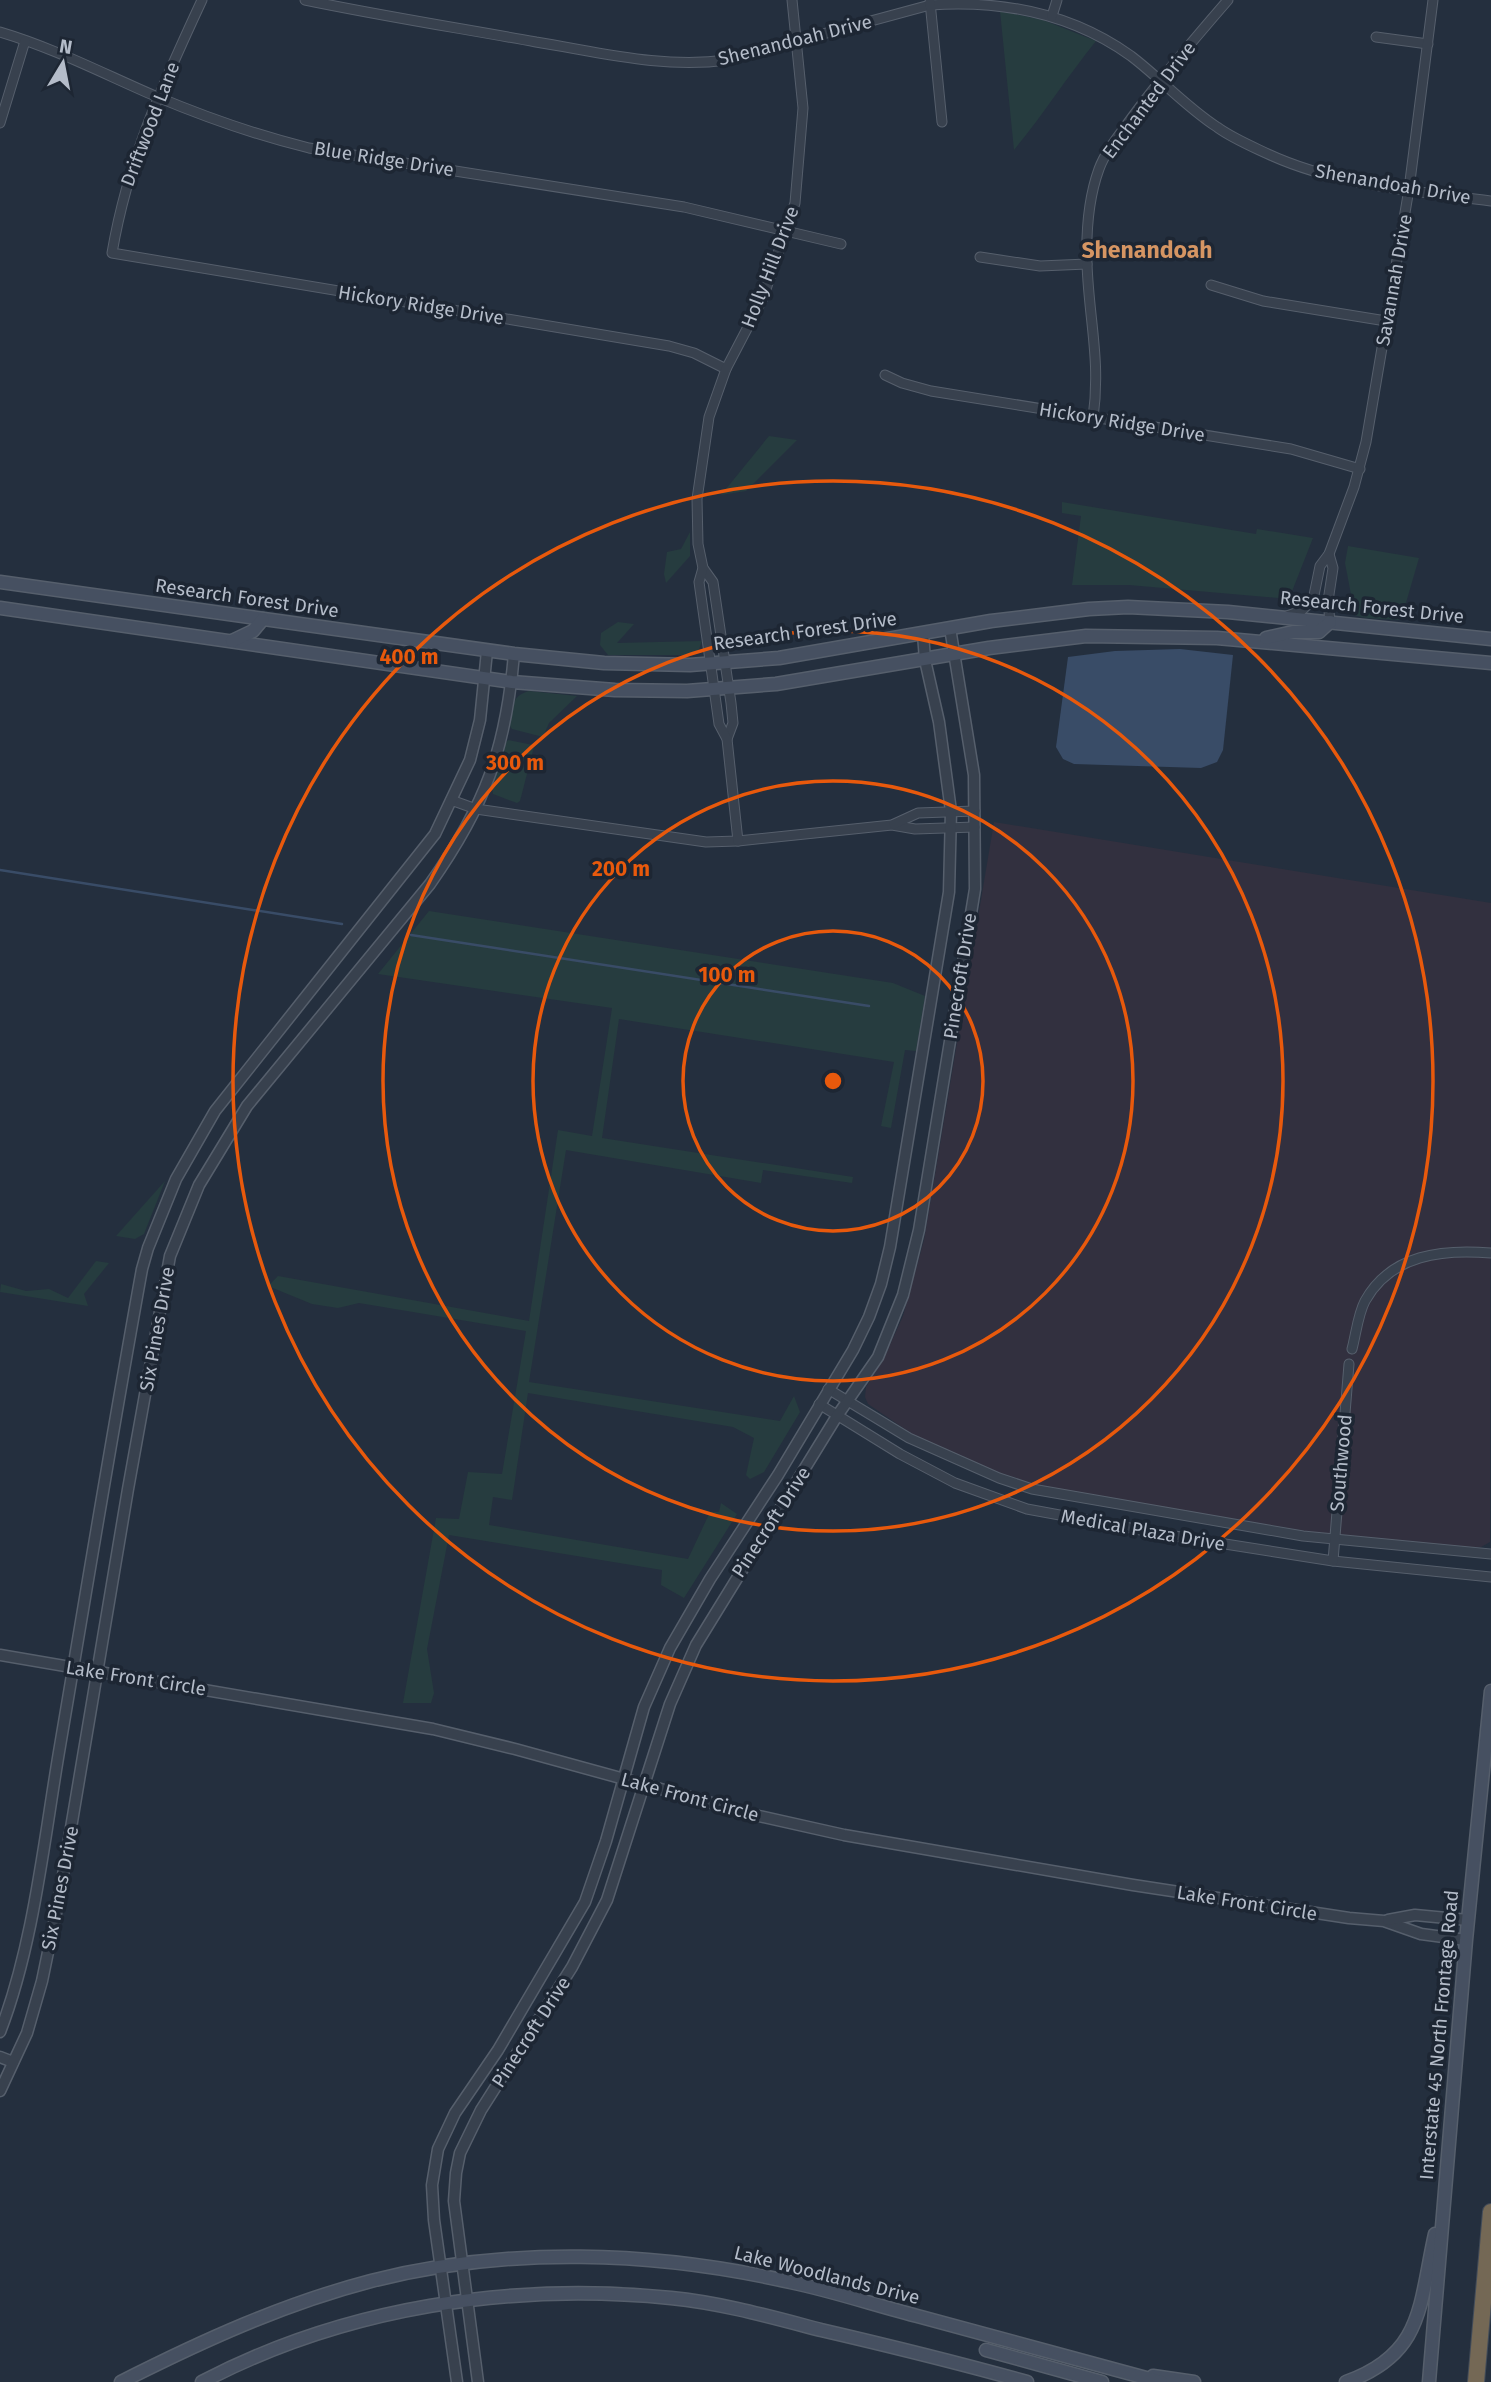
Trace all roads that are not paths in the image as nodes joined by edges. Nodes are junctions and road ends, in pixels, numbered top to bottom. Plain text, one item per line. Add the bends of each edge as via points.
1 (202, 0) edge
2 (305, 0) edge
3 (792, 0) edge
4 (1057, 0) edge
5 (1228, 0) edge
6 (1433, 0) edge
7 (930, 2) edge
8 (1052, 16) junction
9 (0, 32) edge
10 (1376, 37) dead end
11 (25, 41) junction
12 (797, 41) junction
13 (1428, 44) junction
14 (1160, 80) junction
15 (158, 97) junction
16 (942, 122) dead end
17 (0, 123) edge
18 (1409, 189) junction
19 (1491, 201) edge
20 (785, 230) junction
21 (841, 244) dead end
22 (112, 253) joint
23 (980, 257) dead end
24 (1087, 264) junction
25 (1211, 285) dead end
26 (1386, 321) junction
27 (726, 369) junction
28 (885, 375) dead end
29 (1093, 418) junction
30 (1360, 468) junction
31 (1329, 554) junction
32 (703, 568) junction
33 (1, 583) edge
34 (0, 608) edge
35 (1282, 618) junction
36 (263, 620) junction
37 (1330, 622) junction
38 (950, 628) junction
39 (923, 634) junction
40 (1491, 639) edge
41 (1255, 641) junction
42 (232, 642) junction
43 (487, 651) junction
44 (514, 654) junction
45 (954, 654) junction
46 (925, 660) junction
47 (710, 663) junction
48 (726, 663) junction
49 (1491, 663) edge
50 (485, 677) junction
51 (512, 682) junction
52 (730, 689) junction
53 (714, 690) junction
54 (727, 739) junction
55 (451, 800) junction
56 (476, 809) junction
57 (951, 811) junction
58 (975, 811) junction
59 (892, 825) junction
60 (975, 827) junction
61 (951, 828) junction
62 (738, 841) junction
63 (331, 966) junction
64 (349, 982) junction
65 (228, 1093) junction
66 (247, 1106) junction
67 (1491, 1253) edge
68 (1352, 1349) dead end
69 (1349, 1364) dead end
70 (828, 1389) junction
71 (847, 1401) junction
72 (819, 1404) junction
73 (837, 1416) junction
74 (1335, 1541) junction
75 (1491, 1554) edge
76 (1332, 1561) junction
77 (1491, 1577) edge
78 (0, 1655) edge
79 (73, 1668) junction
80 (97, 1672) junction
81 (1491, 1691) edge
82 (624, 1779) junction
83 (644, 1785) junction
84 (35, 1894) junction
85 (59, 1899) junction
86 (1468, 1920) junction
87 (1384, 1921) junction
88 (1466, 1940) junction
89 (0, 2032) edge
90 (0, 2057) edge
91 (13, 2062) junction
92 (0, 2091) edge
93 (1446, 2186) junction
94 (1491, 2212) edge
95 (462, 2265) junction
96 (439, 2268) junction
97 (468, 2300) junction
98 (444, 2302) junction
99 (989, 2334) junction
100 (1014, 2341) junction
101 (986, 2350) junction
102 (1010, 2357) junction
103 (1112, 2368) junction
104 (983, 2370) junction
105 (1006, 2376) junction
106 (121, 2382) edge
107 (202, 2382) edge
108 (457, 2382) edge
109 (478, 2382) edge
110 (1027, 2382) edge
111 (1102, 2382) edge
112 (1161, 2382) edge
113 (1194, 2382) edge
114 (1346, 2382) edge
115 (1429, 2382) edge
116 (1476, 2382) edge

1 - 15 street, Driftwood Lane
2 - 12 street, Shenandoah Drive via 668,63 727,60
3 - 12 street, Holly Hill Drive
4 - 8 street
5 - 14 street, Enchanted Drive
6 - 13 street, Savannah Drive
7 - 8 street, Shenandoah Drive via 1003,4
7 - 12 street, Shenandoah Drive
7 - 16 street
8 - 14 street, Shenandoah Drive via 1108,41
9 - 11 street, Blue Ridge Drive
10 - 13 street
11 - 15 street, Blue Ridge Drive
11 - 17 street
12 - 20 street, Holly Hill Drive via 802,129 795,203
13 - 18 street, Savannah Drive
14 - 18 street, Shenandoah Drive via 1216,127 1270,155 1334,176
14 - 24 street, Enchanted Drive via 1100,166 1090,201
15 - 20 street, Blue Ridge Drive via 223,123 309,148 684,207
15 - 22 street, Driftwood Lane via 126,185
18 - 19 street, Shenandoah Drive
18 - 26 street, Savannah Drive
20 - 21 street, Blue Ridge Drive
20 - 27 street, Holly Hill Drive via 762,298
22 - 27 street, Hickory Ridge Drive via 669,346
23 - 24 street via 1040,267
24 - 29 street, Enchanted Drive via 1097,375
25 - 26 street via 1284,305
26 - 30 street, Savannah Drive
27 - 32 street, Holly Hill Drive via 709,417 697,499
28 - 29 street, Hickory Ridge Drive via 930,391
29 - 30 street, Hickory Ridge Drive via 1291,449
30 - 31 street, Savannah Drive
31 - 35 street, Savannah Drive via 1320,566 1313,600
31 - 37 street, Savannah Drive via 1333,568
32 - 47 street, Holly Hill Drive via 699,582
32 - 48 street, Holly Hill Drive via 713,582
33 - 36 main road, Research Forest Drive
34 - 42 main road
35 - 37 main road, Research Forest Drive
35 - 38 main road, Research Forest Drive via 1128,607
36 - 42 main road
36 - 43 main road, Research Forest Drive
37 - 40 main road, Research Forest Drive
37 - 41 main road via 1319,632 1293,632
38 - 39 main road, Research Forest Drive
38 - 45 street, Pinecroft Drive
39 - 46 street, Pinecroft Drive
39 - 48 main road, Research Forest Drive
41 - 45 main road via 1086,636
41 - 49 main road
42 - 50 main road
43 - 44 main road, Research Forest Drive
43 - 50 street, Six Pines Drive
44 - 47 main road, Research Forest Drive via 604,663
44 - 51 street, Six Pines Drive
45 - 46 main road
45 - 58 street, Pinecroft Drive via 974,775
46 - 52 main road
46 - 57 street, Pinecroft Drive
47 - 48 main road, Research Forest Drive
47 - 53 street, Holly Hill Drive
48 - 52 street, Holly Hill Drive
50 - 51 main road
50 - 55 street, Six Pines Drive via 470,760
51 - 53 main road via 615,690
51 - 56 street, Six Pines Drive via 494,769
52 - 53 main road
52 - 54 street, Holly Hill Drive via 733,723
53 - 54 street, Holly Hill Drive via 719,724
54 - 62 street
55 - 56 street
55 - 63 street, Six Pines Drive via 435,834
56 - 62 street via 673,839
56 - 64 street, Six Pines Drive via 430,884
57 - 58 street
57 - 59 street via 919,813
57 - 61 street, Pinecroft Drive
58 - 60 street, Pinecroft Drive
59 - 61 street via 915,830
59 - 62 street
60 - 61 street
60 - 71 street, Pinecroft Drive via 975,889 915,1249 903,1295 878,1357
61 - 70 street, Pinecroft Drive via 949,892 890,1247 869,1317
63 - 64 street
63 - 65 street, Six Pines Drive
64 - 66 street, Six Pines Drive
65 - 66 street
65 - 79 street, Six Pines Drive via 176,1179 142,1269
66 - 80 street, Six Pines Drive via 199,1185 168,1265
67 - 68 street via 1439,1252 1405,1261 1380,1280 1364,1302
69 - 74 street, Southwood
70 - 71 street, Medical Plaza Drive
70 - 72 street, Pinecroft Drive
71 - 73 street, Pinecroft Drive
71 - 74 street, Medical Plaza Drive via 909,1438 1030,1488
72 - 73 street, Medical Plaza Drive
72 - 82 street, Pinecroft Drive via 670,1648 644,1707
73 - 76 street, Medical Plaza Drive via 955,1483 1027,1509
73 - 83 street, Pinecroft Drive via 695,1645
74 - 75 street, Medical Plaza Drive
74 - 76 street, Southwood
76 - 77 street, Medical Plaza Drive
78 - 79 street, Lake Front Circle
79 - 80 street, Lake Front Circle
79 - 84 street, Six Pines Drive
80 - 82 street, Lake Front Circle via 433,1729
80 - 85 street, Six Pines Drive
81 - 86 main road, Interstate 45 North Frontage Road
82 - 83 street, Lake Front Circle
82 - 96 street, Pinecroft Drive via 585,1902 498,2050 455,2113 438,2149 432,2185
83 - 87 street, Lake Front Circle via 844,1835 1145,1887
83 - 95 street, Pinecroft Drive via 607,1900 572,1968 481,2110 460,2153 454,2202
84 - 85 street
84 - 89 street, Six Pines Drive via 20,1968
85 - 91 street, Six Pines Drive via 42,1981
86 - 87 street, Lake Front Circle via 1415,1915
86 - 88 main road, Interstate 45 North Frontage Road
87 - 88 street, Lake Front Circle via 1421,1934
88 - 93 main road, Interstate 45 North Frontage Road
90 - 91 street
91 - 92 street, Six Pines Drive
93 - 114 main road via 1412,2332 1382,2366
93 - 115 main road, Interstate 45 North Frontage Road
94 - 116 highway
95 - 96 main road, Lake Woodlands Drive
95 - 97 street, Pinecroft Drive
95 - 99 main road, Lake Woodlands Drive via 562,2256 715,2267
96 - 98 street, Pinecroft Drive
96 - 106 main road, Lake Woodlands Drive via 323,2294 201,2342
97 - 98 main road
97 - 104 main road via 552,2293 671,2298 730,2307
97 - 109 street, Pinecroft Drive
98 - 107 main road via 376,2315 277,2347
98 - 108 street, Pinecroft Drive
99 - 100 main road, Lake Woodlands Drive
99 - 101 main road
100 - 102 main road
100 - 103 main road, Lake Woodlands Drive
101 - 102 main road
101 - 104 main road
102 - 105 main road
102 - 111 main road
103 - 112 main road, Lake Woodlands Drive
103 - 113 main road
104 - 105 main road
105 - 110 main road

